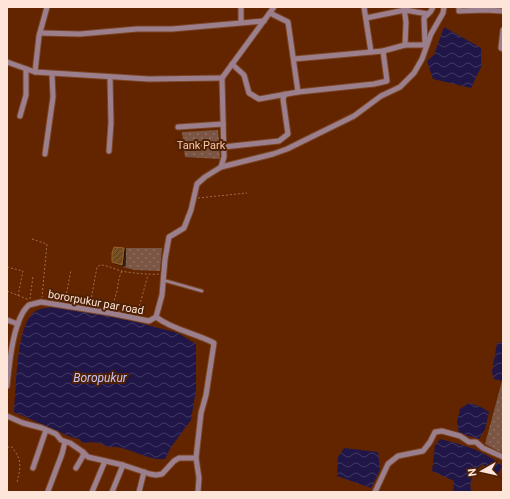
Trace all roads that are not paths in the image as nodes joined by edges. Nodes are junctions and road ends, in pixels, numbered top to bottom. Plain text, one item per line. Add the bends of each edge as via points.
1 (47, 7) edge
2 (241, 7) edge
3 (274, 7) edge
4 (364, 7) edge
5 (433, 7) edge
6 (444, 7) edge
7 (459, 7) edge
8 (404, 8) edge
9 (503, 11) edge
10 (270, 13) junction
11 (428, 14) junction
12 (366, 18) junction
13 (264, 21) junction
14 (241, 22) junction
15 (503, 30) edge
16 (40, 33) junction
17 (405, 45) junction
18 (503, 49) edge
19 (383, 51) junction
20 (371, 52) junction
21 (294, 59) junction
22 (7, 62) edge
23 (232, 64) junction
24 (26, 69) junction
25 (35, 72) junction
26 (52, 74) junction
27 (110, 77) junction
28 (222, 78) junction
29 (298, 92) junction
30 (284, 94) junction
31 (20, 116) dead end
32 (223, 124) junction
33 (178, 127) dead end
34 (223, 147) junction
35 (109, 151) dead end
36 (45, 154) dead end
37 (221, 167) junction
38 (163, 280) junction
39 (202, 291) dead end
40 (156, 317) junction
41 (7, 320) edge
42 (18, 324) junction
43 (7, 382) edge
44 (7, 386) edge
45 (7, 416) edge
46 (46, 430) junction
47 (65, 442) junction
48 (83, 452) junction
49 (503, 457) edge
50 (196, 458) junction
51 (105, 461) junction
52 (124, 465) junction
53 (33, 468) dead end
54 (76, 468) dead end
55 (144, 472) junction
56 (48, 491) edge
57 (92, 492) edge
58 (112, 492) edge
59 (139, 492) edge
60 (198, 492) edge
61 (376, 492) edge

1 - 16 street
2 - 14 street
3 - 10 street
4 - 12 street
5 - 11 street
6 - 37 street, bororpukur par road via 422,59 414,73 400,87 381,96 354,116 287,149
7 - 9 street via 459,11
8 - 11 street
8 - 12 street
8 - 17 street
10 - 13 street
10 - 21 street via 288,22
11 - 17 street via 424,18 424,45
12 - 20 street
13 - 14 street
13 - 23 street
14 - 16 street via 172,29 80,34
15 - 18 street
16 - 25 street
17 - 19 street
19 - 20 street
19 - 29 street via 387,81
20 - 21 street
21 - 29 street
22 - 24 street
23 - 28 street
23 - 30 street via 244,75 249,93 259,99
24 - 25 street
24 - 31 street via 26,95
25 - 26 street
26 - 27 street
26 - 36 street via 53,97
27 - 28 street via 187,80
27 - 35 street
28 - 32 street
29 - 30 street
30 - 34 street via 288,134 279,141
32 - 33 street
32 - 34 street
34 - 37 street
37 - 38 street, bororpukur par road via 197,184 184,228 169,237
38 - 39 lane
38 - 40 street, bororpukur par road
40 - 42 street, bororpukur par road via 149,321 41,302 28,306
40 - 50 street via 164,323 214,343 201,413
41 - 42 street
42 - 43 street
43 - 44 street
45 - 46 street
46 - 47 street
46 - 53 street
47 - 48 street
47 - 56 street
48 - 51 street via 88,457
48 - 54 street
49 - 61 street via 460,436 442,431 435,432 423,451 398,456 388,464
50 - 55 street via 179,458 162,474
50 - 60 street
51 - 52 street
51 - 57 street
52 - 55 street
52 - 58 street
55 - 59 street

